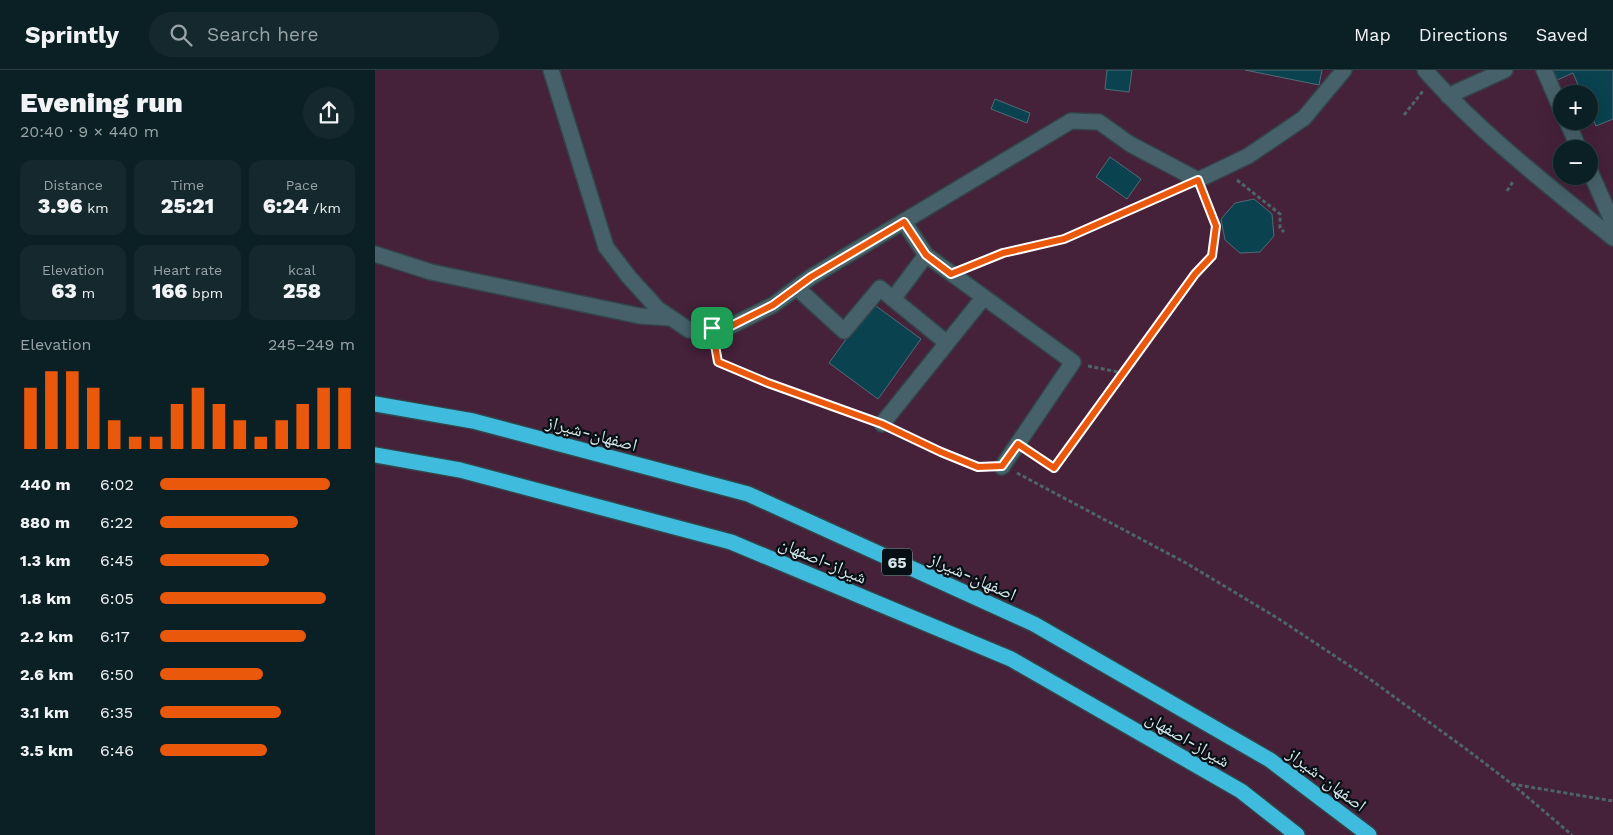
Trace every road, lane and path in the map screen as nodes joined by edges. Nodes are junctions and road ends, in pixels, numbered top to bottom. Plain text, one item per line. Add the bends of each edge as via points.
1 (551, 70) edge
2 (1344, 70) edge
3 (1505, 70) edge
4 (1544, 70) edge
5 (1429, 74) edge
6 (1553, 91) edge
7 (1448, 96) junction
8 (1404, 115) dead end
9 (1223, 168) junction
10 (1198, 180) junction
11 (1596, 185) edge
12 (904, 222) junction
13 (1613, 223) edge
14 (1284, 232) dead end
15 (1613, 238) edge
16 (375, 254) edge
17 (926, 255) junction
18 (951, 274) junction
19 (797, 288) junction
20 (983, 297) junction
21 (893, 299) junction
22 (673, 319) junction
23 (712, 328) junction
24 (947, 343) junction
25 (1073, 362) junction
26 (1123, 374) junction
27 (375, 404) edge
28 (882, 424) junction
29 (1018, 444) junction
30 (375, 455) edge
31 (1002, 466) junction
32 (1512, 784) junction
33 (1613, 801) edge
34 (1297, 835) edge
35 (1369, 835) edge
36 (1572, 835) edge

1 - 22 street via 606,247 629,277
2 - 9 street via 1304,118 1248,156
3 - 7 street
4 - 6 street
5 - 7 street
5 - 8 path
7 - 15 street
9 - 10 street
9 - 14 path via 1280,214 1280,228
10 - 12 street via 1129,144 1099,122 1071,121
10 - 18 path via 1064,239 1003,253
10 - 26 path via 1216,226 1212,256 1195,274
11 - 13 street
12 - 17 street
12 - 19 street
16 - 22 street via 431,272 640,316
17 - 18 street
17 - 21 street
18 - 20 street
19 - 21 street via 844,331 880,288
19 - 23 street via 773,305 729,327
20 - 24 street
20 - 25 street
21 - 24 street
22 - 23 street via 689,330
23 - 28 path via 718,362
24 - 28 street
25 - 26 path
25 - 29 street
26 - 29 path via 1054,468
27 - 35 highway, اصفهان-شیراز / 65 via 473,421 748,494 1034,624 1270,760
28 - 31 path via 978,467
29 - 31 street
30 - 34 highway, شیراز-اصفهان via 461,470 731,542 1011,659 1241,792
31 - 32 path via 1186,563 1279,619 1371,680
32 - 33 path
32 - 36 path

